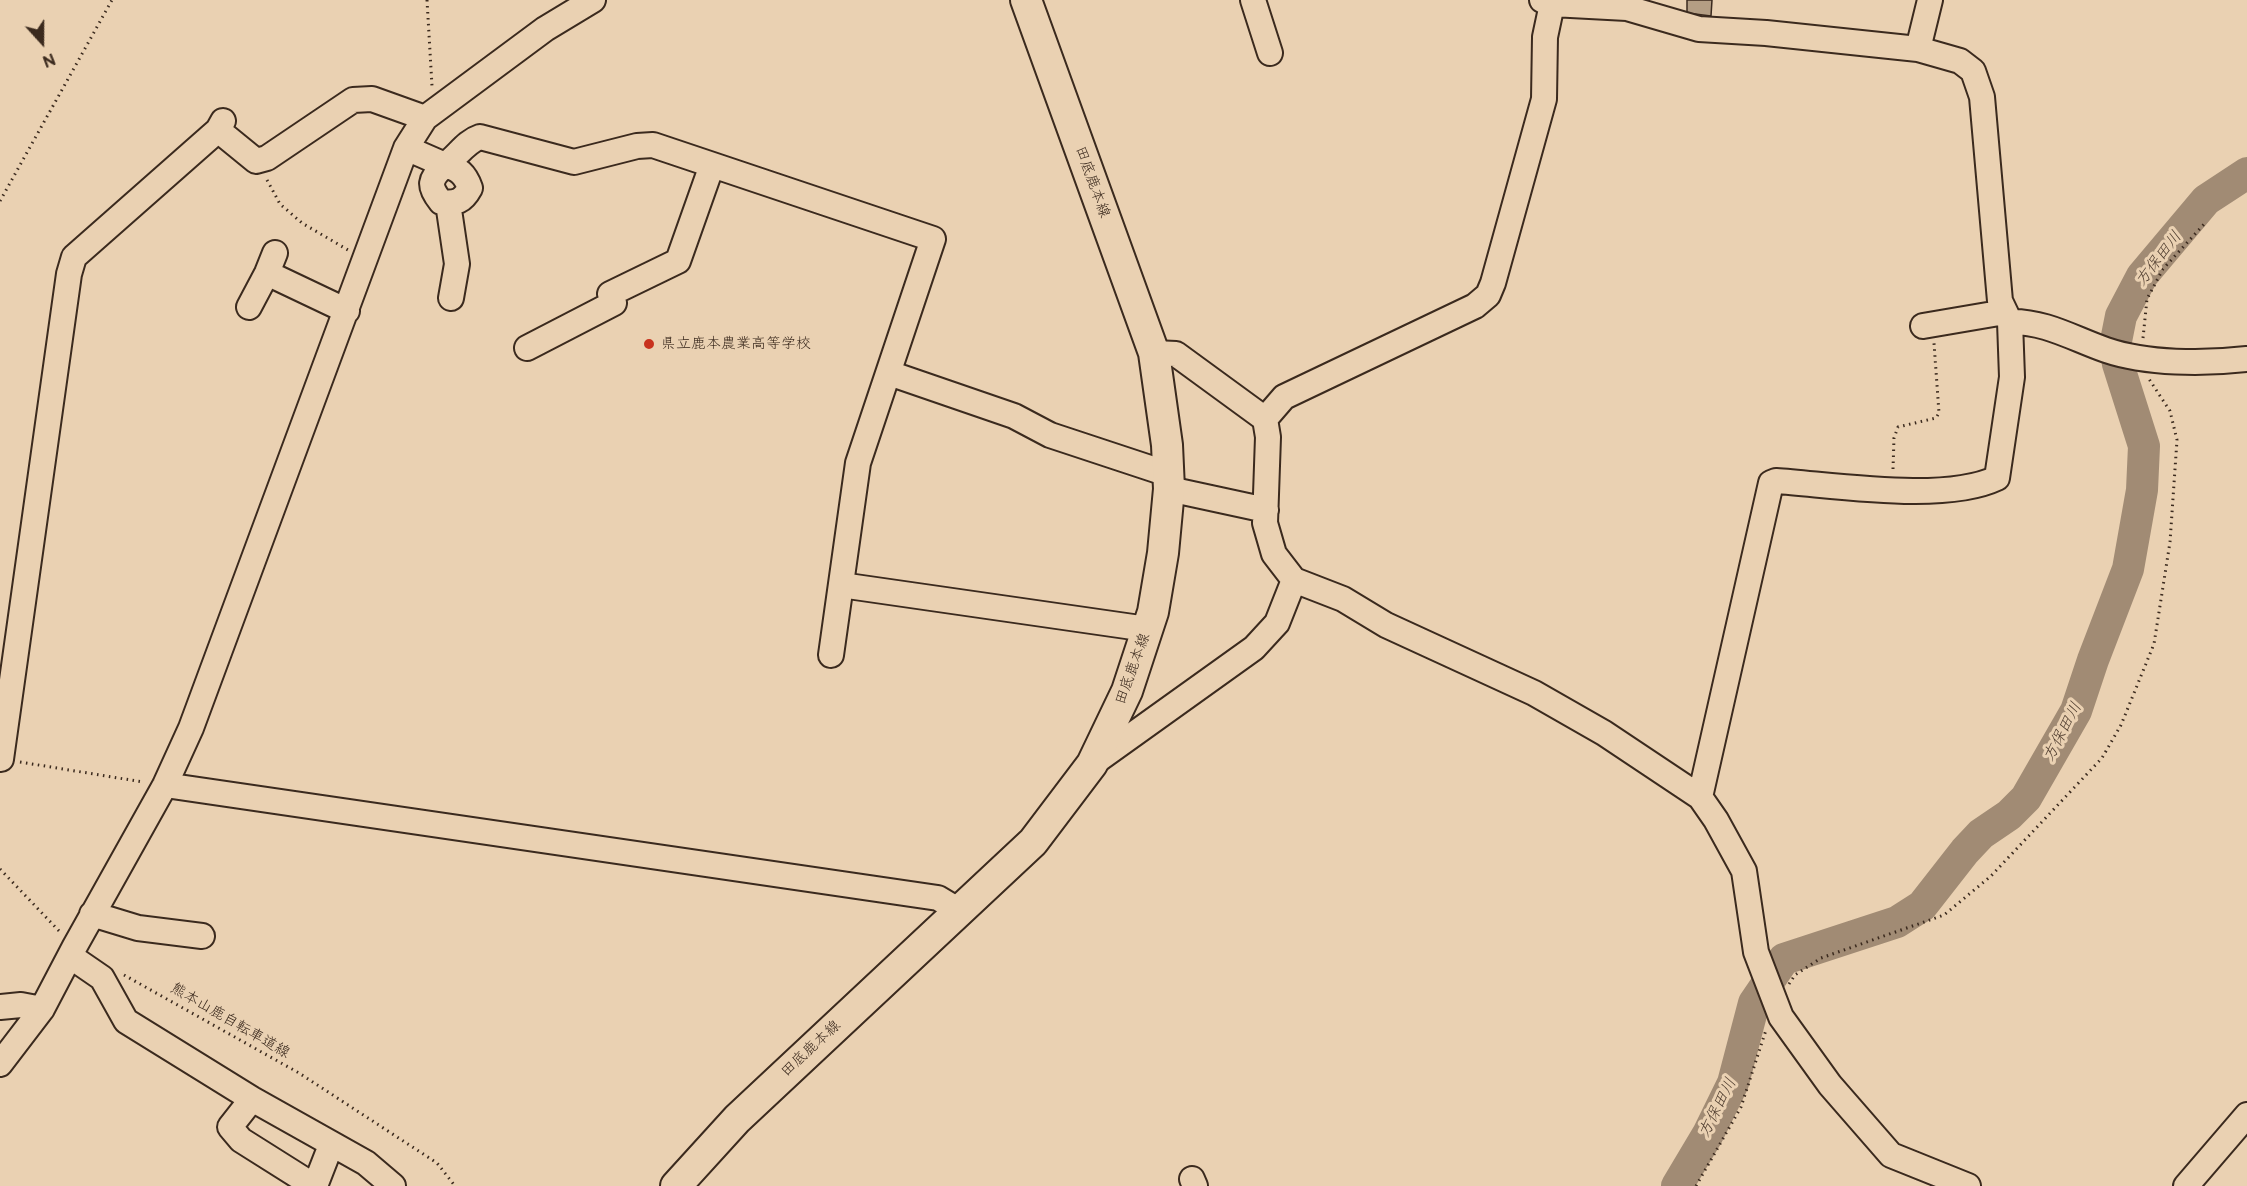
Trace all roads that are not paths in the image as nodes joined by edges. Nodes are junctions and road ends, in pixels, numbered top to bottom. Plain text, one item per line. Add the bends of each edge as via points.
1 (593, 0) edge
2 (1026, 0) edge
3 (1253, 0) edge
4 (1930, 0) edge
5 (1547, 2) edge
6 (1918, 49) junction
7 (1270, 54) dead end
8 (429, 115) junction
9 (406, 148) junction
10 (445, 165) junction
11 (712, 165) junction
12 (451, 298) dead end
13 (249, 307) dead end
14 (347, 311) junction
15 (2008, 317) junction
16 (1928, 326) road end
17 (527, 348) dead end
18 (1154, 353) junction
19 (2247, 359) edge
20 (889, 373) junction
21 (1265, 419) junction
22 (1168, 482) junction
23 (1266, 510) junction
24 (1294, 580) junction
25 (841, 585) junction
26 (1147, 629) junction
27 (831, 655) dead end
28 (1, 759) edge
29 (1092, 764) junction
30 (165, 785) junction
31 (1700, 797) junction
32 (958, 910) junction
33 (92, 914) junction
34 (202, 936) dead end
35 (72, 951) junction
36 (0, 1007) edge
37 (42, 1010) junction
38 (0, 1064) edge
39 (252, 1099) junction
40 (2247, 1115) edge
41 (331, 1145) junction
42 (322, 1183) edge
43 (1959, 1184) edge
44 (393, 1186) edge
45 (676, 1186) edge
46 (2186, 1186) edge

1 - 8 street via 545,29
2 - 18 main road, 田底鹿本線
3 - 7 street
4 - 6 street
5 - 6 street via 1627,8 1699,29
5 - 21 street via 1544,99 1488,295 1476,306 1284,397
6 - 15 street via 1960,61 1973,70 1977,80 1982,97 2000,301
8 - 9 street
8 - 28 street via 372,99 353,100 267,158 256,161 220,126 74,257
9 - 10 street
9 - 14 street
10 - 11 street via 469,141 480,137 574,162 653,145
10 - 12 street via 458,169 470,188 464,198 448,203 457,264
11 - 17 street via 678,261 610,294 614,303
11 - 20 street via 933,239
13 - 14 street via 271,263
14 - 30 street via 191,728
15 - 16 street
15 - 19 street via 2069,334 2107,350 2156,361
15 - 31 street via 2012,377 1997,478 1982,485 1946,490 1771,483
18 - 21 street via 1176,354
18 - 22 main road, 田底鹿本線
20 - 22 street via 1014,416 1050,435
20 - 25 street via 858,464
21 - 23 street
22 - 23 street
22 - 26 main road, 田底鹿本線 via 1163,553
23 - 24 street via 1265,523 1274,554
24 - 29 street via 1277,623 1254,648
24 - 31 street via 1343,598 1386,626 1534,693 1604,733
25 - 26 street
25 - 27 street
26 - 29 main road, 田底鹿本線 via 1127,691
29 - 32 main road, 田底鹿本線 via 1033,842
30 - 32 street via 938,898
30 - 33 street
31 - 43 street via 1744,871 1756,951 1781,1017 1830,1085 1891,1155
32 - 45 main road, 田底鹿本線 via 736,1119
33 - 34 street via 138,928
33 - 35 street
35 - 37 street
35 - 39 street via 102,978 126,1021
36 - 37 street via 21,1005
37 - 38 street
39 - 41 street
39 - 42 street via 230,1127 242,1140
40 - 46 street
41 - 42 street
41 - 44 street via 366,1163

